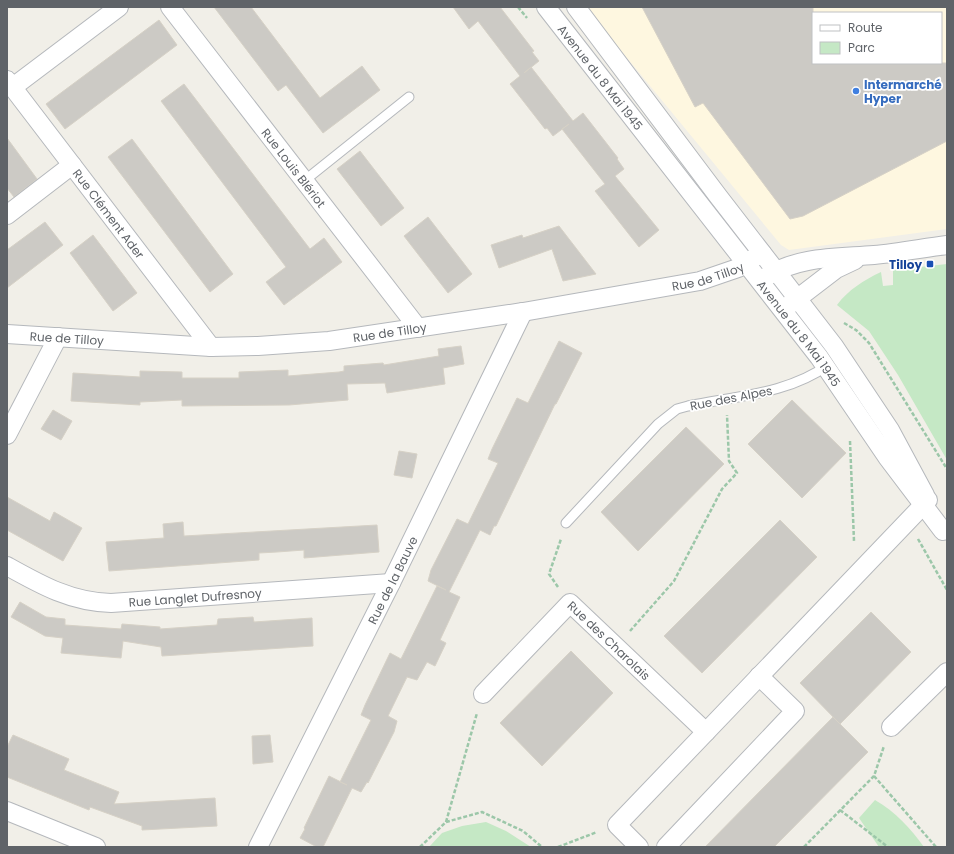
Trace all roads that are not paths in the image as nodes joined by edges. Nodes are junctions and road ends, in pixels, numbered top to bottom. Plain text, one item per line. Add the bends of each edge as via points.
1 (119, 7) edge
2 (170, 7) edge
3 (546, 7) edge
4 (576, 7) edge
5 (581, 7) edge
6 (600, 38) junction
7 (10, 84) edge
8 (409, 97) dead end
9 (72, 165) junction
10 (304, 181) junction
11 (7, 215) edge
12 (947, 245) edge
13 (762, 253) junction
14 (875, 255) junction
15 (746, 264) junction
16 (776, 271) junction
17 (760, 282) junction
18 (798, 298) junction
19 (782, 310) junction
20 (523, 312) junction
21 (418, 328) junction
22 (7, 334) edge
23 (58, 337) junction
24 (211, 347) junction
25 (841, 356) junction
26 (826, 366) junction
27 (7, 435) edge
28 (925, 502) junction
29 (566, 523) road end
30 (945, 535) edge
31 (7, 566) edge
32 (391, 583) junction
33 (947, 672) edge
34 (759, 676) junction
35 (483, 694) road end
36 (891, 727) road end
37 (706, 732) junction
38 (7, 811) edge
39 (96, 847) edge
40 (258, 847) edge
41 (639, 847) edge
42 (666, 847) edge

1 - 7 street
2 - 10 street, Rue Louis Blériot
3 - 15 street, Avenue du 8 Mai 1945
4 - 6 street, Avenue du 8 Mai 1945
5 - 6 lane
6 - 13 street, Avenue du 8 Mai 1945
7 - 9 street, Rue Clément Ader
8 - 10 lane
9 - 11 street
9 - 24 street, Rue Clément Ader
10 - 21 street, Rue Louis Blériot
12 - 14 street
13 - 15 street, Rue de Tilloy
13 - 16 street, Avenue du 8 Mai 1945
14 - 16 street via 808,261
14 - 18 street via 844,263
15 - 17 street, Avenue du 8 Mai 1945
15 - 20 street, Rue de Tilloy via 700,281
16 - 17 street
16 - 18 street, Avenue du 8 Mai 1945
17 - 19 street, Avenue du 8 Mai 1945
18 - 19 street
18 - 25 street, Avenue du 8 Mai 1945
19 - 26 street, Avenue du 8 Mai 1945
20 - 21 street, Rue de Tilloy
20 - 32 street, Rue de la Bauve
21 - 24 street, Rue de Tilloy via 313,342
22 - 23 street, Rue de Tilloy
23 - 24 street, Rue de Tilloy
23 - 27 street
25 - 26 lane, Rue des Alpes
25 - 28 street, Avenue du 8 Mai 1945 via 890,430
26 - 28 street, Avenue du 8 Mai 1945 via 887,457
26 - 29 lane, Rue des Alpes via 808,378 784,387 688,406 667,416
28 - 30 street, Avenue du 8 Mai 1945
28 - 34 street
31 - 32 street, Rue Langlet Dufresnoy via 50,590 94,603
32 - 40 street, Rue de la Bauve
33 - 36 street
34 - 37 street
34 - 42 street via 795,711
35 - 37 street, Rue des Charolais via 570,603
37 - 41 street via 617,825
38 - 39 street

